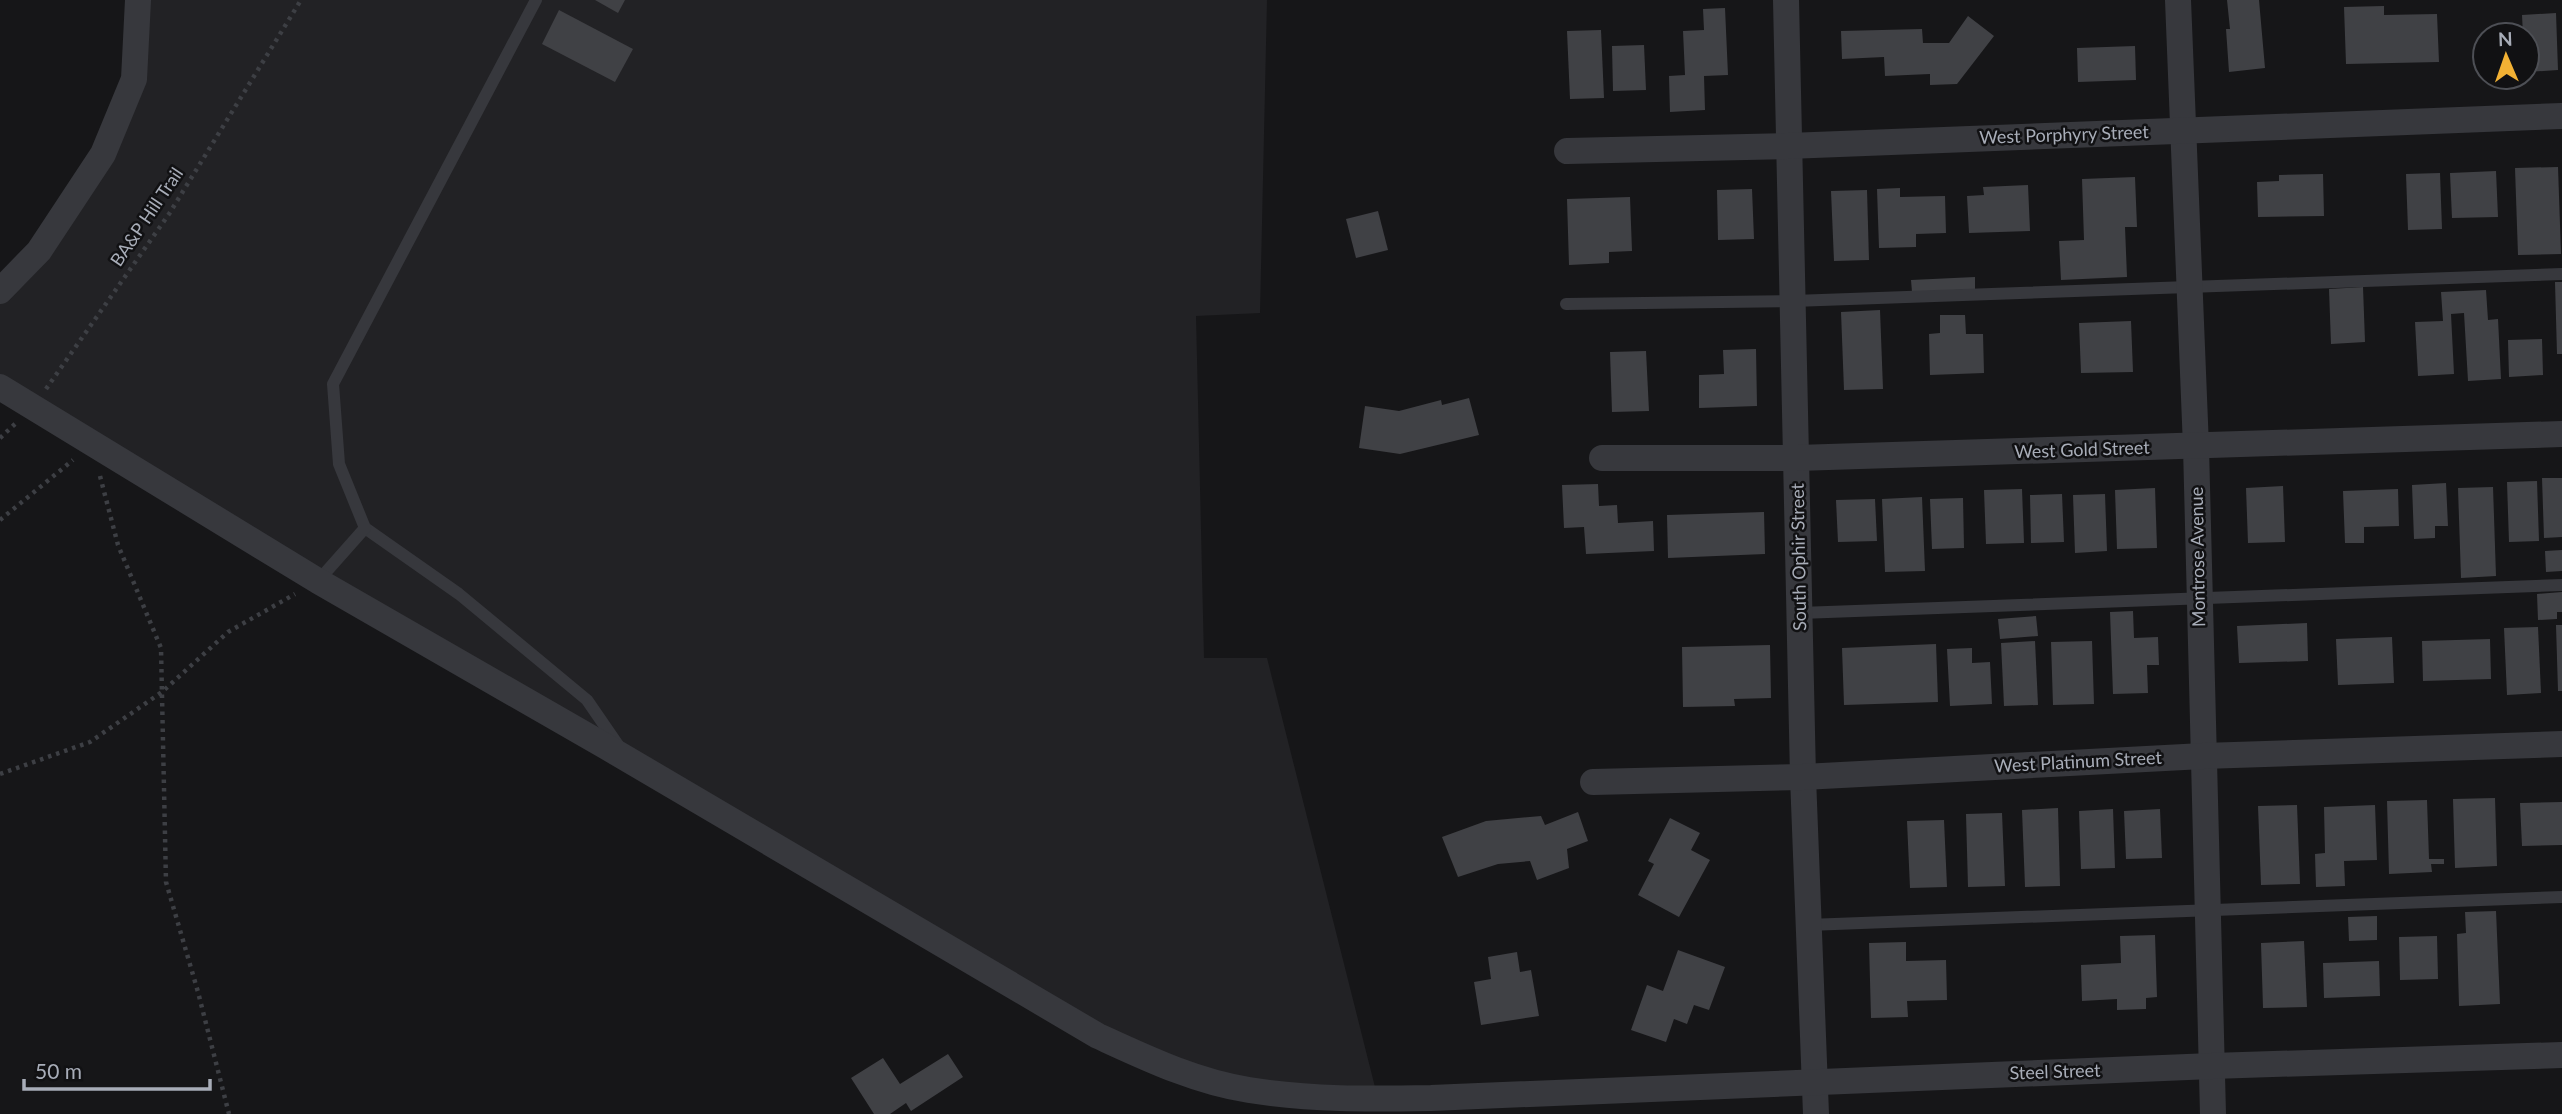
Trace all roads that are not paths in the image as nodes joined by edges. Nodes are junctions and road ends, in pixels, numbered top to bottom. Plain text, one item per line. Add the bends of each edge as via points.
1 (138, 0) edge
2 (536, 0) edge
3 (1786, 0) edge
4 (2178, 0) edge
5 (2562, 116) edge
6 (2182, 130) junction
7 (1788, 146) junction
8 (1567, 151) dead end
9 (2562, 274) edge
10 (2189, 289) junction
11 (0, 291) edge
12 (1793, 301) junction
13 (1566, 304) dead end
14 (0, 387) edge
15 (2562, 434) edge
16 (2196, 447) junction
17 (1602, 458) dead end
18 (1797, 458) junction
19 (365, 528) junction
20 (318, 581) junction
21 (2562, 585) edge
22 (2199, 598) junction
23 (1800, 613) junction
24 (2562, 744) edge
25 (2203, 756) junction
26 (628, 759) junction
27 (1803, 777) junction
28 (1594, 782) dead end
29 (2562, 897) edge
30 (2207, 910) junction
31 (1808, 925) junction
32 (2562, 1055) edge
33 (2212, 1066) junction
34 (1814, 1082) junction
35 (1816, 1114) edge
36 (2213, 1114) edge

1 - 11 street via 134,79 103,154 39,251
2 - 19 lane via 333,383 339,464
3 - 7 street, South Ophir Street
4 - 6 street, Montrose Avenue
5 - 6 street, West Porphyry Street
6 - 7 street, West Porphyry Street
6 - 10 street, Montrose Avenue
7 - 8 street, West Porphyry Street
7 - 12 street, South Ophir Street
9 - 10 lane
10 - 12 lane
10 - 16 street, Montrose Avenue
12 - 13 lane
12 - 18 street, South Ophir Street
14 - 20 street, Steel Street
15 - 16 street, West Gold Street
16 - 18 street, West Gold Street
16 - 22 street, Montrose Avenue
17 - 18 street, West Gold Street
18 - 23 street, South Ophir Street
19 - 20 lane
19 - 26 lane via 459,594 587,700
20 - 26 street, Steel Street
21 - 22 lane
22 - 23 lane
22 - 25 street, Montrose Avenue
23 - 27 street, South Ophir Street
24 - 25 street, West Platinum Street
25 - 27 street, West Platinum Street
25 - 30 street, Montrose Avenue
26 - 34 street, Steel Street via 1098,1036 1165,1067 1247,1090 1324,1099
27 - 28 street, West Platinum Street
27 - 31 street, South Ophir Street
29 - 30 lane
30 - 31 lane
30 - 33 street, Montrose Avenue
31 - 34 street, South Ophir Street
32 - 33 street, Steel Street
33 - 34 street, Steel Street
33 - 36 street, Montrose Avenue
34 - 35 street, South Ophir Street

